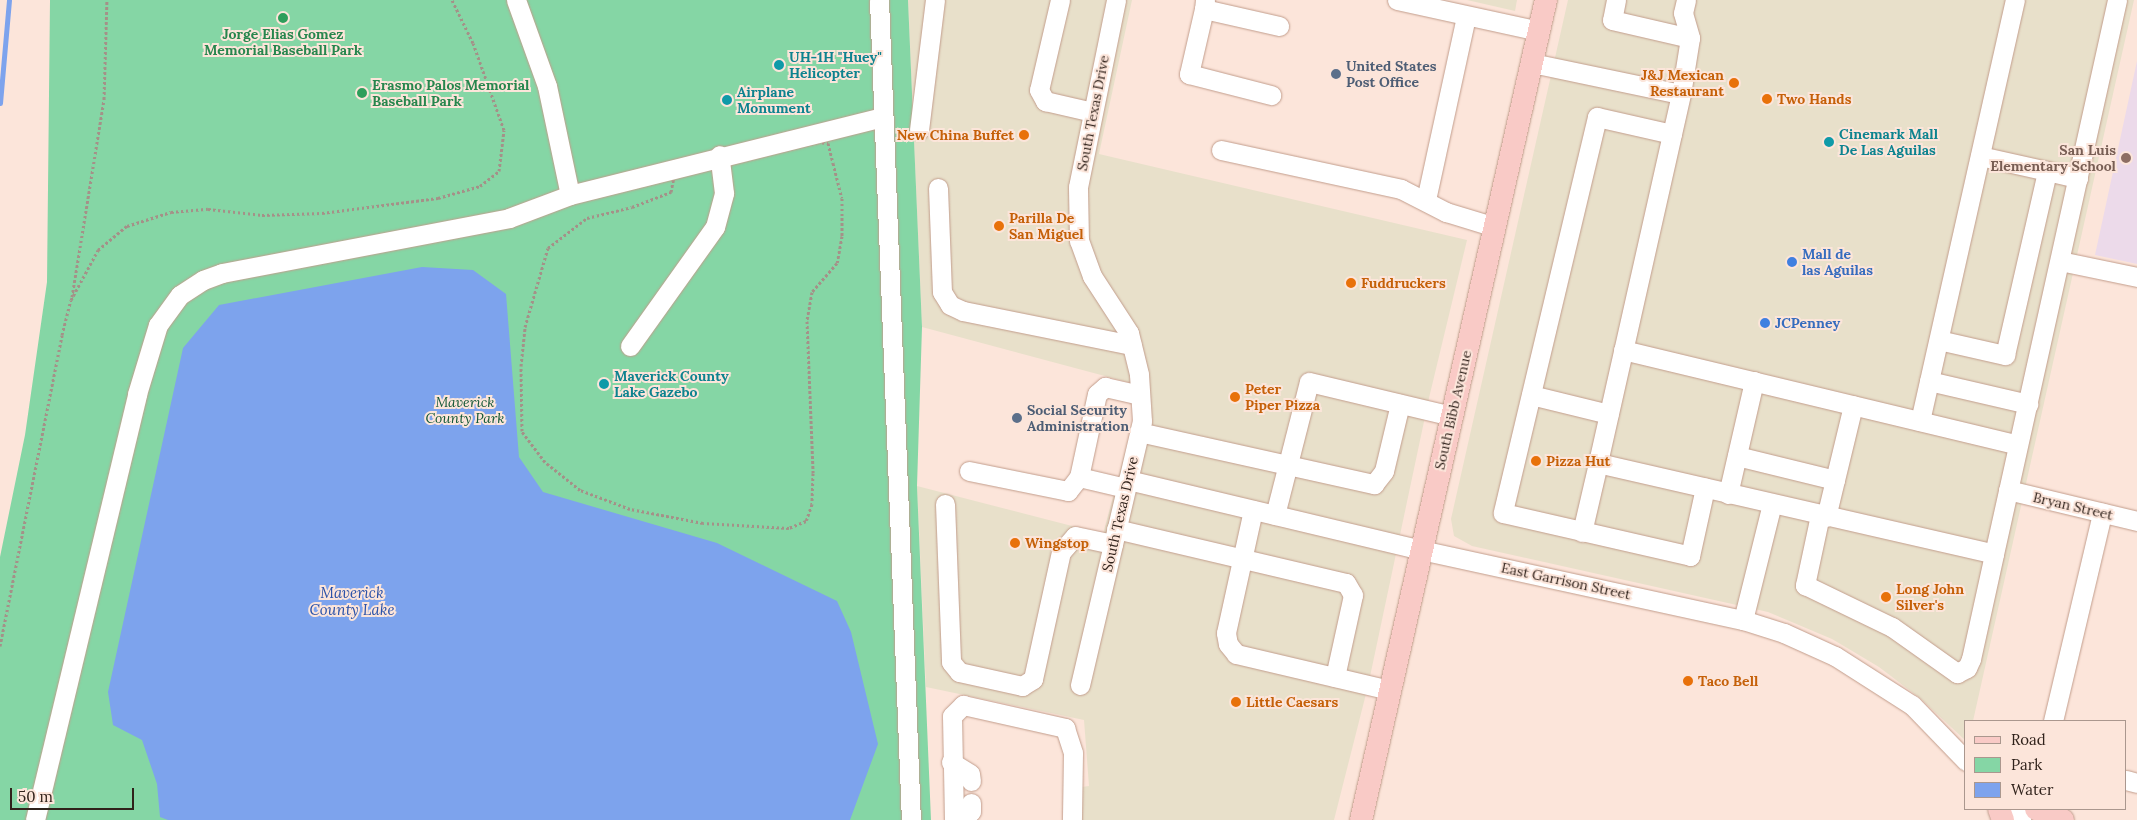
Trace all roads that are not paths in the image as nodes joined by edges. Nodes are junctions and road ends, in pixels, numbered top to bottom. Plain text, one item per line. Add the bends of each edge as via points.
1 (516, 0) edge
2 (879, 0) edge
3 (935, 0) edge
4 (1060, 0) edge
5 (1116, 0) edge
6 (1397, 0) edge
7 (1546, 0) edge
8 (1616, 0) edge
9 (1686, 0) edge
10 (2015, 0) edge
11 (2117, 0) edge
12 (1205, 4) edge
13 (1466, 16) junction
14 (1279, 26) dead end
15 (1539, 31) junction
16 (1690, 38) junction
17 (1532, 62) junction
18 (1680, 94) junction
19 (1271, 95) dead end
20 (1094, 112) junction
21 (882, 116) junction
22 (919, 130) dead end
23 (1672, 134) junction
24 (1221, 150) dead end
25 (719, 155) junction
26 (1980, 156) junction
27 (2047, 171) junction
28 (2078, 178) junction
29 (938, 188) dead end
30 (570, 195) junction
31 (1426, 200) junction
32 (1495, 227) junction
33 (2060, 261) junction
34 (2137, 278) edge
35 (1939, 340) junction
36 (1132, 345) junction
37 (630, 346) dead end
38 (1623, 350) junction
39 (1754, 381) junction
40 (1929, 382) junction
41 (1140, 394) junction
42 (1531, 395) junction
43 (1400, 404) junction
44 (2028, 404) junction
45 (1853, 405) junction
46 (1609, 414) junction
47 (1452, 416) junction
48 (1920, 421) junction
49 (1139, 432) junction
50 (2018, 445) junction
51 (1737, 456) junction
52 (1598, 463) junction
53 (1286, 467) junction
54 (968, 471) dead end
55 (1079, 476) junction
56 (1835, 480) junction
57 (1127, 484) junction
58 (1705, 488) junction
59 (2008, 490) junction
60 (1728, 494) junction
61 (946, 504) dead end
62 (1772, 504) junction
63 (1253, 510) junction
64 (2102, 512) junction
65 (1275, 515) junction
66 (1823, 516) junction
67 (2137, 521) edge
68 (1582, 532) junction
69 (1115, 536) junction
70 (1421, 550) junction
71 (1994, 554) junction
72 (1242, 558) junction
73 (1743, 620) junction
74 (1335, 677) junction
75 (1080, 685) dead end
76 (1390, 690) junction
77 (2053, 720) edge
78 (1964, 759) edge
79 (952, 762) junction
80 (970, 781) dead end
81 (2038, 810) edge
82 (35, 820) edge
83 (911, 820) edge
84 (954, 820) edge
85 (1072, 820) edge
86 (1361, 820) edge
87 (2063, 820) edge

1 - 30 street via 547,86
2 - 21 street
3 - 22 street
4 - 20 street via 1040,90 1045,101
5 - 20 street, South Texas Drive
6 - 13 street
7 - 15 main road, South Bibb Avenue
8 - 16 street via 1612,20
9 - 16 street via 1683,13
10 - 26 street
11 - 28 street
12 - 14 street
12 - 19 street via 1189,74
13 - 15 street
13 - 31 street
15 - 17 main road, South Bibb Avenue
16 - 18 street
17 - 18 street
17 - 32 main road, South Bibb Avenue
18 - 23 street
20 - 36 street, South Texas Drive via 1078,187 1079,240 1092,276 1129,333
21 - 25 street
21 - 83 street
23 - 38 street
23 - 42 street via 1597,117
24 - 31 street via 1401,189
25 - 30 street
25 - 37 street via 724,193 715,227
26 - 27 street
26 - 35 street
27 - 28 street
27 - 35 street via 2006,355
28 - 33 street
29 - 36 street via 942,292 950,305 963,311
30 - 82 street via 509,218 222,274 203,280 180,295 158,324 137,394
31 - 32 street via 1446,212
32 - 47 main road, South Bibb Avenue
33 - 34 street
33 - 44 street
35 - 40 street
36 - 41 street, South Texas Drive
38 - 39 street
38 - 46 street
39 - 45 street
39 - 51 street
40 - 44 street
40 - 48 street
41 - 49 street, South Texas Drive via 1142,421
41 - 55 street via 1105,387 1097,394
42 - 46 street
42 - 68 street via 1503,513
43 - 47 street
43 - 53 street via 1384,471 1374,484
43 - 53 street via 1309,382
44 - 50 street
45 - 48 street
45 - 56 street
46 - 52 street
47 - 70 main road, South Bibb Avenue
48 - 50 street
49 - 53 street
49 - 57 street, South Texas Drive
50 - 59 street
51 - 56 street
51 - 60 street
52 - 58 street
52 - 68 street
53 - 65 street
54 - 55 street via 1068,491
55 - 57 street, East Garrison Street
56 - 66 street
57 - 63 street, East Garrison Street
57 - 69 street, South Texas Drive
58 - 60 street
58 - 68 street via 1690,556
59 - 64 street, Bryan Street
59 - 71 street
60 - 62 street
61 - 69 street via 951,662 958,672 1022,686 1033,679 1061,552 1075,536
62 - 66 street
62 - 73 street
63 - 65 street, East Garrison Street
63 - 72 street
64 - 67 street, Bryan Street
64 - 77 street
65 - 70 street, East Garrison Street
66 - 71 street
66 - 71 street via 1805,585 1892,627 1957,673 1967,668 1971,659
69 - 72 street
69 - 75 street, South Texas Drive
70 - 73 street, East Garrison Street
70 - 76 main road, South Bibb Avenue
72 - 74 street via 1226,632 1228,644 1236,654
72 - 74 street via 1346,583 1351,588 1353,595
73 - 78 street, East Garrison Street via 1835,656 1912,706
74 - 76 street
76 - 86 main road, South Bibb Avenue
79 - 80 street via 970,774
79 - 84 street
79 - 85 street via 952,716 964,705 1065,728 1073,753
81 - 87 main road

